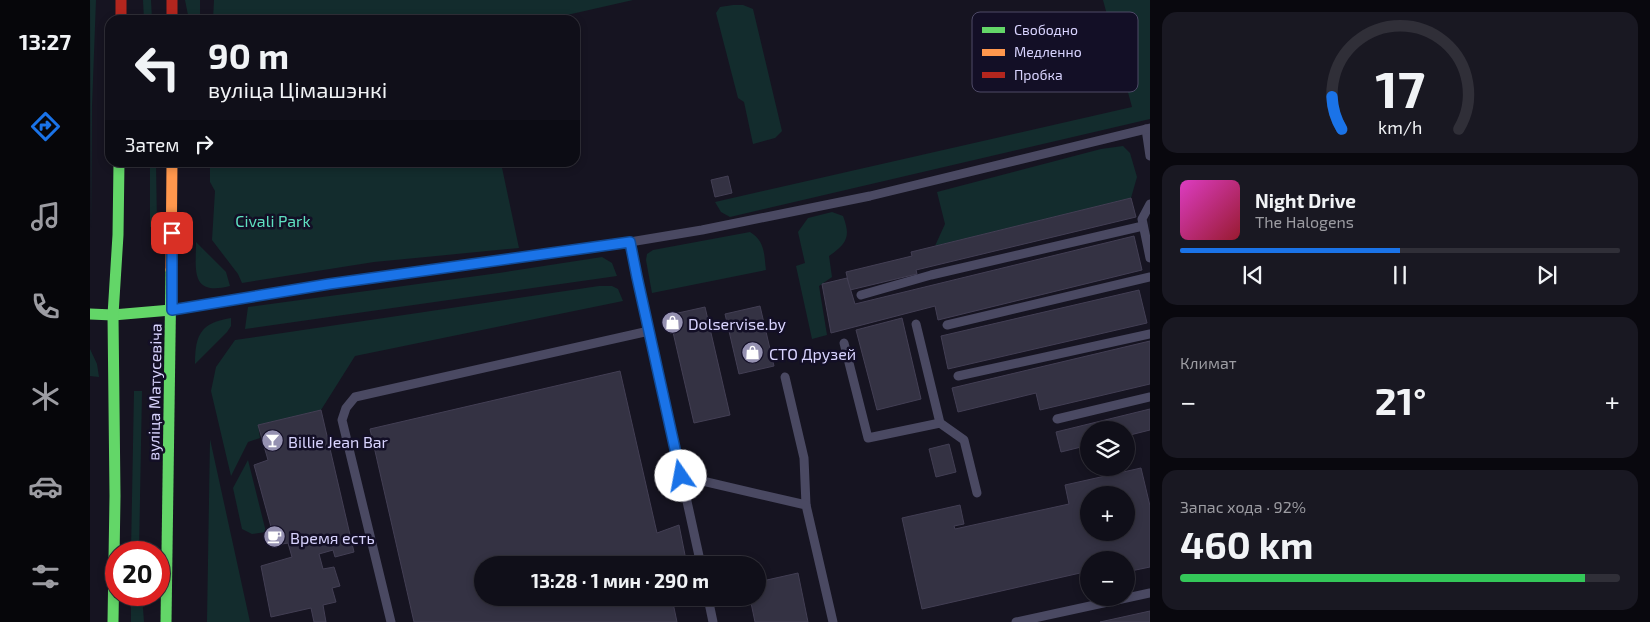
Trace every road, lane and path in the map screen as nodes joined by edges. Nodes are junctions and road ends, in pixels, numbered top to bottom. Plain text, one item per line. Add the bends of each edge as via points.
1 (121, 0) edge
2 (172, 0) edge
3 (121, 15) edge
4 (172, 15) edge
5 (1148, 129) edge
6 (1150, 156) edge
7 (119, 167) edge
8 (172, 167) edge
9 (1150, 204) edge
10 (1143, 226) junction
11 (630, 242) junction
12 (1150, 258) edge
13 (1150, 278) edge
14 (861, 295) dead end
15 (172, 310) junction
16 (90, 314) edge
17 (113, 315) junction
18 (916, 324) dead end
19 (947, 325) dead end
20 (649, 331) junction
21 (1150, 334) edge
22 (844, 344) dead end
23 (958, 376) dead end
24 (784, 377) dead end
25 (1150, 397) edge
26 (1057, 419) dead end
27 (940, 423) junction
28 (681, 476) junction
29 (977, 492) dead end
30 (806, 505) junction
31 (698, 556) edge
32 (1150, 593) edge
33 (710, 606) edge
34 (113, 622) edge
35 (166, 622) edge
36 (391, 622) edge
37 (713, 622) edge
38 (833, 622) edge
39 (1016, 622) edge

1 - 3 main road
2 - 4 main road
5 - 6 lane
5 - 11 lane via 870,196
7 - 17 main road
8 - 15 main road, вуліца Матусевіча
9 - 10 lane via 1142,219
10 - 12 lane
10 - 14 lane via 931,275
11 - 15 lane via 329,284
11 - 20 lane
13 - 19 lane
15 - 17 main road
15 - 35 main road, вуліца Матусевіча
16 - 17 main road
17 - 34 main road
18 - 27 lane
20 - 28 lane
20 - 36 lane via 354,397 342,420
21 - 23 lane
22 - 27 lane via 868,438
24 - 30 lane via 804,458
25 - 26 lane
27 - 29 lane via 964,440
28 - 30 lane
28 - 31 lane
30 - 38 lane
32 - 39 lane
33 - 37 lane

